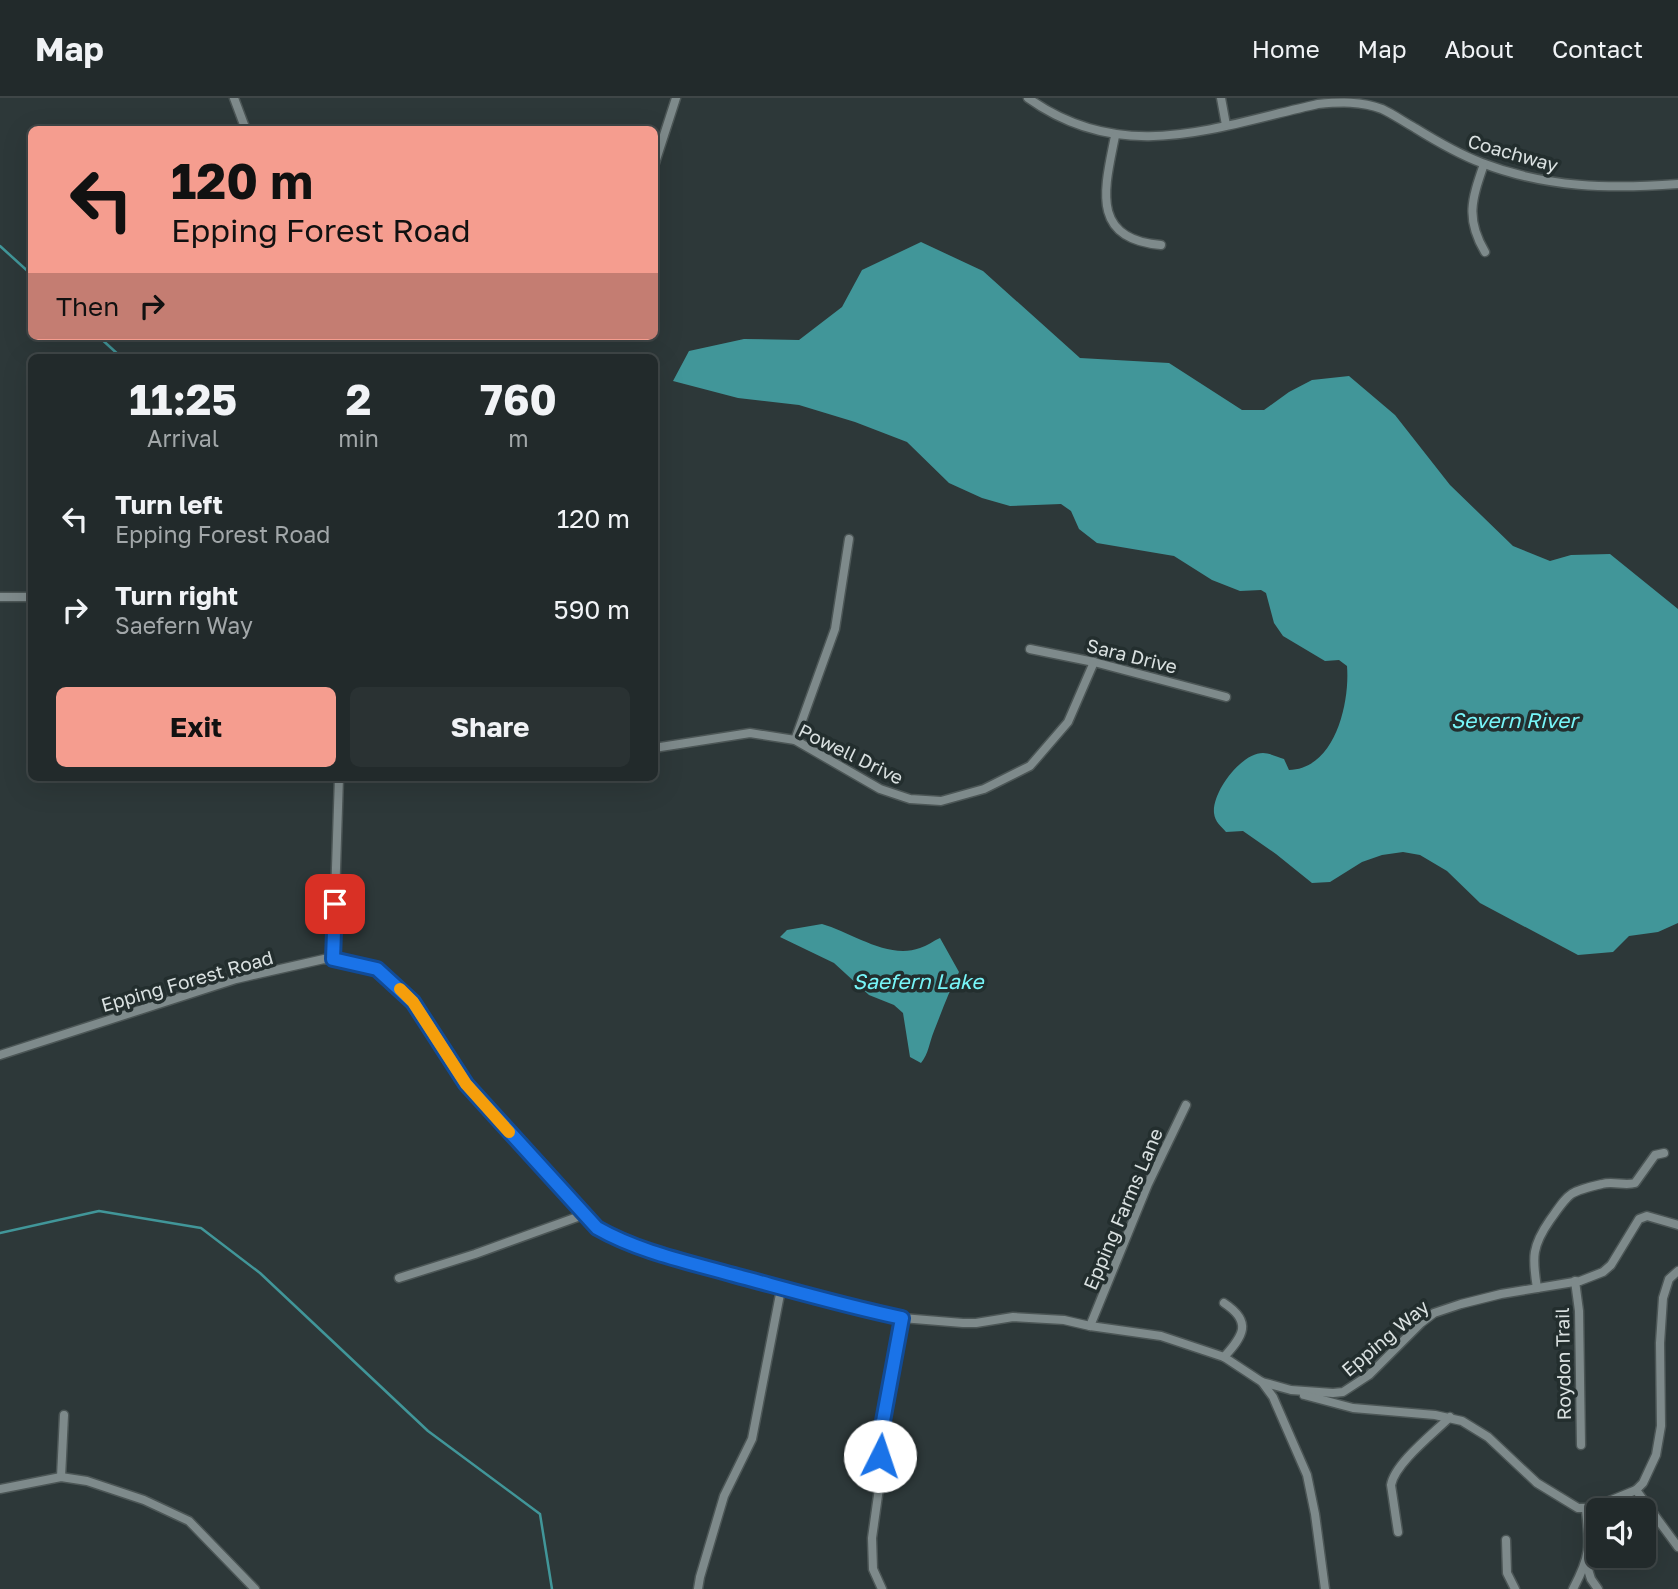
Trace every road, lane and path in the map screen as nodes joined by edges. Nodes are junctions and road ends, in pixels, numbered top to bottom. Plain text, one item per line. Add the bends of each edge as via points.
1 (234, 98) edge
2 (676, 98) edge
3 (1028, 98) edge
4 (1221, 98) edge
5 (1226, 125) junction
6 (244, 126) edge
7 (1115, 136) junction
8 (658, 154) edge
9 (1484, 164) junction
10 (1678, 184) edge
11 (1161, 245) dead end
12 (1485, 252) dead end
13 (849, 539) dead end
14 (0, 597) edge
15 (28, 597) edge
16 (1030, 649) dead end
17 (1094, 662) junction
18 (1226, 697) dead end
19 (795, 740) junction
20 (658, 747) edge
21 (339, 781) edge
22 (333, 959) junction
23 (0, 1055) edge
24 (1186, 1105) dead end
25 (1664, 1153) dead end
26 (583, 1215) junction
27 (1678, 1225) edge
28 (1678, 1271) edge
29 (399, 1278) dead end
30 (1576, 1282) junction
31 (1537, 1288) junction
32 (781, 1289) junction
33 (1224, 1303) dead end
34 (902, 1318) junction
35 (1090, 1326) junction
36 (1224, 1357) junction
37 (1262, 1382) junction
38 (1291, 1391) junction
39 (65, 1415) dead end
40 (1450, 1417) junction
41 (1581, 1446) dead end
42 (61, 1477) junction
43 (0, 1489) edge
44 (1636, 1490) junction
45 (1616, 1498) edge
46 (1586, 1510) edge
47 (1398, 1532) dead end
48 (1506, 1540) dead end
49 (1678, 1547) edge
50 (1586, 1563) edge
51 (1588, 1568) edge
52 (255, 1589) edge
53 (698, 1589) edge
54 (882, 1589) edge
55 (1325, 1589) edge
56 (1516, 1589) edge
57 (1573, 1589) edge
58 (1598, 1589) edge

1 - 6 street
2 - 8 street
3 - 7 street, Coachway via 1067,121
4 - 5 street
5 - 7 street, Coachway via 1160,138
5 - 9 street, Coachway via 1318,104 1360,104 1382,110
7 - 11 street via 1105,188 1108,211 1119,231 1129,238
9 - 10 street, Coachway via 1578,187
9 - 12 street via 1471,206 1475,235
13 - 19 street via 835,629
14 - 15 street
16 - 17 street, Sara Drive
17 - 18 street, Sara Drive
17 - 19 street, Powell Drive via 1068,722 1030,766 984,789 941,801 910,799 880,789
19 - 20 street, Powell Drive via 750,733
21 - 22 street
22 - 23 street, Epping Forest Road via 236,979
22 - 26 street, Epping Forest Road via 377,969 413,1002 466,1084
24 - 35 street, Epping Farms Lane
25 - 31 street via 1655,1155 1635,1183 1606,1183 1562,1201 1534,1248
26 - 29 street
26 - 32 street, Epping Forest Road via 615,1239
27 - 30 street, Epping Way via 1647,1216 1639,1219 1611,1265
28 - 44 street via 1669,1279 1663,1298 1657,1451
30 - 31 street, Epping Way
30 - 41 street, Roydon Trail
31 - 38 street, Epping Way via 1434,1313 1369,1375 1343,1392
32 - 34 street, Epping Forest Road
32 - 53 street via 752,1439 724,1496
33 - 36 street via 1237,1312 1243,1326 1240,1339
34 - 35 street, Epping Forest Road via 975,1323 1013,1317
34 - 54 street via 881,1432 872,1538 873,1569
35 - 36 street, Epping Way via 1161,1336
36 - 37 street, Epping Way
37 - 38 street, Epping Way
37 - 55 street via 1307,1475
38 - 40 street via 1353,1408
39 - 42 street
40 - 46 street via 1472,1426 1537,1483
40 - 47 street via 1393,1478
42 - 43 street
42 - 52 street via 118,1490 189,1521
44 - 45 street
44 - 49 street
48 - 56 street via 1507,1573
50 - 57 street
51 - 58 street

